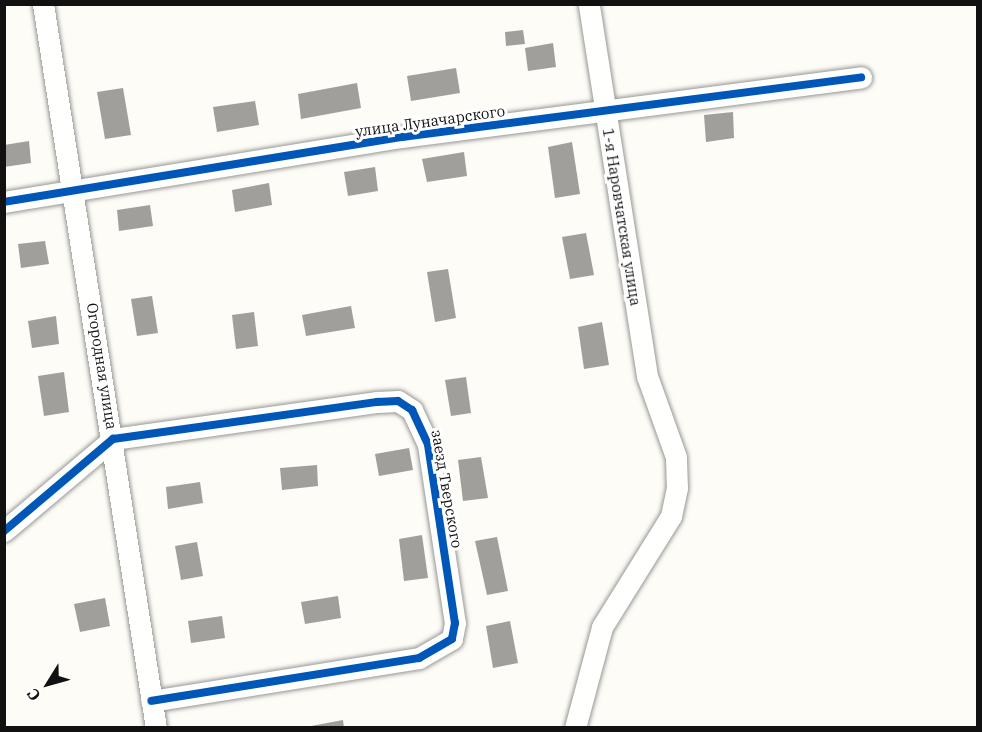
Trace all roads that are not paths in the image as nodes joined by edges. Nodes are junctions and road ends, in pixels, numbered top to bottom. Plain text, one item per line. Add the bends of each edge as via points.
1 (43, 4) edge
2 (589, 4) edge
3 (861, 77) dead end
4 (605, 112) junction
5 (75, 189) junction
6 (4, 202) edge
7 (113, 439) junction
8 (4, 531) edge
9 (151, 701) junction
10 (156, 728) edge
11 (575, 728) edge

1 - 5 street, Огородная улица
2 - 4 street, 1-я Наровчатская улица
3 - 4 street, улица Луначарского
4 - 5 street, улица Луначарского via 402,137
4 - 11 street, 1-я Наровчатская улица via 648,376 667,427 676,467 671,516 602,627
5 - 6 street, улица Луначарского
5 - 7 street, Огородная улица
7 - 8 street
7 - 9 street, Огородная улица
7 - 9 street, заезд Тверского via 398,401 422,424 428,445 452,600 452,639 419,658
9 - 10 street, Огородная улица

